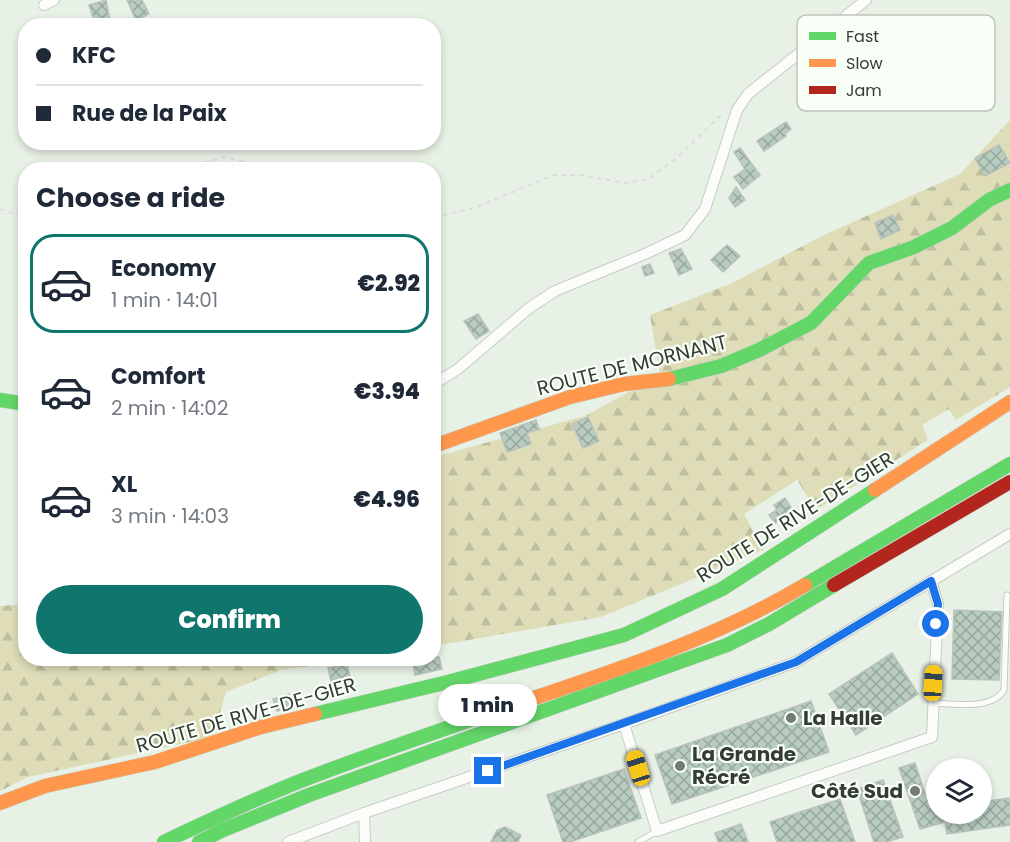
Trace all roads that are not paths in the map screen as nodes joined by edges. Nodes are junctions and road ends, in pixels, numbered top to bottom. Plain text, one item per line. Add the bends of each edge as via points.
1 (866, 0) edge
2 (847, 15) edge
3 (797, 55) edge
4 (1010, 190) edge
5 (441, 380) edge
6 (0, 400) edge
7 (1010, 402) edge
8 (18, 403) edge
9 (441, 443) edge
10 (1010, 464) edge
11 (1010, 482) edge
12 (1010, 534) edge
13 (931, 581) junction
14 (1007, 596) dead end
15 (932, 703) junction
16 (624, 724) junction
17 (0, 803) edge
18 (364, 813) junction
19 (657, 831) junction
20 (164, 842) edge
21 (199, 842) edge
22 (288, 842) edge
23 (365, 842) edge
24 (638, 842) edge

1 - 2 street
3 - 5 street via 748,94 737,110 705,209 686,235 555,291
4 - 9 main road, ROUTE DE MORNANT via 989,200 952,228 915,247 869,263 811,322 759,350 682,377 624,384 570,397
6 - 8 main road
7 - 17 main road, ROUTE DE RIVE-DE-GIER via 722,589 624,635 261,727 155,762 45,786
10 - 20 main road via 801,588 717,631 306,779
11 - 21 main road via 727,645 309,795
12 - 13 street
13 - 15 street via 938,604
13 - 16 street via 796,662
14 - 15 lane via 1001,695 967,705
15 - 19 street via 932,737
16 - 18 street
16 - 19 street
18 - 22 street
18 - 23 street
19 - 24 lane

